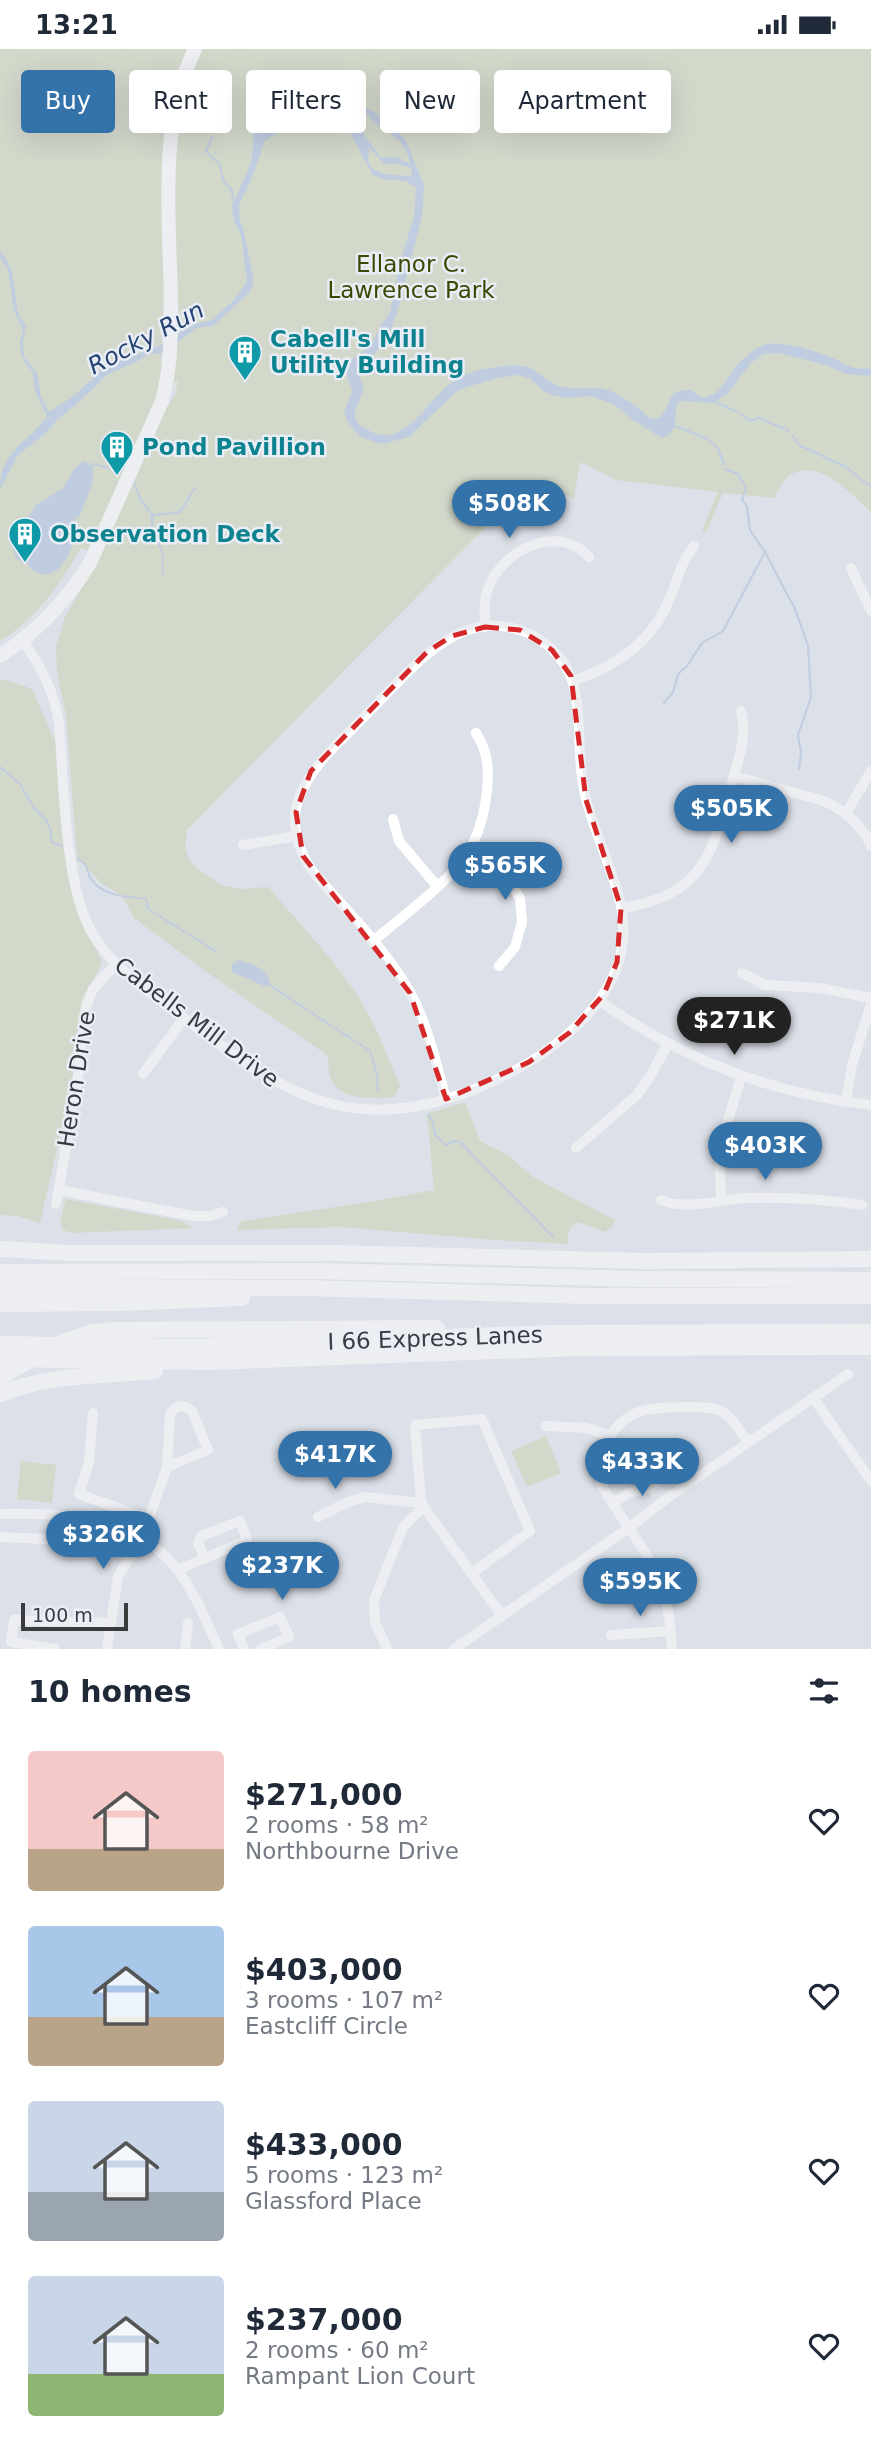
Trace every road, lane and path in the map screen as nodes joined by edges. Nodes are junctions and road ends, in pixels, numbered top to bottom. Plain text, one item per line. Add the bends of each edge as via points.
1 (195, 49) edge
2 (694, 546) dead end
3 (589, 557) dead end
4 (851, 568) dead end
5 (871, 611) edge
6 (485, 627) junction
7 (23, 641) junction
8 (0, 656) edge
9 (572, 681) junction
10 (741, 711) dead end
11 (476, 733) dead end
12 (871, 771) edge
13 (734, 775) junction
14 (846, 813) junction
15 (393, 819) dead end
16 (296, 836) junction
17 (243, 845) dead end
18 (871, 846) edge
19 (469, 851) junction
20 (437, 886) junction
21 (621, 908) junction
22 (372, 941) junction
23 (116, 964) junction
24 (499, 966) dead end
25 (742, 973) dead end
26 (871, 998) edge
27 (600, 1001) junction
28 (871, 1004) edge
29 (184, 1018) junction
30 (668, 1044) junction
31 (143, 1074) dead end
32 (741, 1077) junction
33 (446, 1098) junction
34 (846, 1101) junction
35 (871, 1105) edge
36 (576, 1148) dead end
37 (59, 1190) junction
38 (722, 1199) junction
39 (661, 1200) dead end
40 (55, 1204) dead end
41 (863, 1205) dead end
42 (223, 1212) dead end
43 (0, 1242) edge
44 (0, 1249) edge
45 (83, 1253) junction
46 (871, 1259) edge
47 (0, 1272) edge
48 (871, 1272) edge
49 (481, 1276) junction
50 (704, 1280) junction
51 (871, 1280) edge
52 (0, 1287) edge
53 (409, 1290) junction
54 (871, 1296) edge
55 (0, 1304) edge
56 (871, 1332) edge
57 (552, 1333) junction
58 (0, 1344) edge
59 (871, 1347) edge
60 (0, 1359) edge
61 (262, 1360) junction
62 (848, 1374) dead end
63 (0, 1376) edge
64 (0, 1394) edge
65 (814, 1399) junction
66 (93, 1413) dead end
67 (546, 1426) dead end
68 (610, 1436) junction
69 (748, 1442) junction
70 (167, 1467) junction
71 (663, 1477) dead end
72 (871, 1481) edge
73 (613, 1503) junction
74 (423, 1504) junction
75 (0, 1514) edge
76 (318, 1517) dead end
77 (149, 1518) junction
78 (630, 1528) junction
79 (0, 1537) edge
80 (142, 1538) junction
81 (131, 1554) junction
82 (205, 1559) junction
83 (178, 1570) junction
84 (472, 1573) junction
85 (502, 1616) junction
86 (111, 1623) junction
87 (188, 1623) dead end
88 (671, 1631) junction
89 (611, 1635) dead end
90 (55, 1649) edge
91 (107, 1649) edge
92 (185, 1649) edge
93 (219, 1649) edge
94 (244, 1649) edge
95 (261, 1649) edge
96 (387, 1649) edge
97 (454, 1649) edge
98 (672, 1649) edge

1 - 7 main road via 179,87 173,118 171,334 161,404 90,563 69,596
2 - 9 street via 682,561 668,603 645,638 613,664
3 - 6 street via 580,547 554,541 513,556 487,589
4 - 5 street
6 - 9 street, Cabells Mill Drive via 520,630 541,640 562,660
6 - 16 street, Cabells Mill Drive via 459,633 433,648 323,758 300,792
7 - 8 main road
7 - 23 street, Cabells Mill Drive via 43,673 58,714 81,906 93,934
9 - 21 street, Cabells Mill Drive via 584,791
10 - 13 street via 745,733
11 - 19 street via 486,752 488,782 483,814
12 - 14 street
13 - 14 street via 824,801
13 - 21 street via 716,838 696,873 665,897
14 - 18 street
15 - 20 street via 399,841
16 - 17 street
16 - 22 street, Cabells Mill Drive via 313,871
19 - 20 street
19 - 24 street via 506,875 520,898 523,917 515,947
20 - 22 street
21 - 27 street, Cabells Mill Drive via 617,962
22 - 33 street, Cabells Mill Drive via 417,1007
23 - 29 street, Cabells Mill Drive
23 - 37 street, Heron Drive via 93,989 86,1007
25 - 26 street via 765,985 820,988
27 - 30 street
27 - 33 street, Cabells Mill Drive via 569,1033 529,1062 485,1085
28 - 34 street
29 - 31 street
29 - 33 street, Cabells Mill Drive via 271,1080 320,1101 384,1110
30 - 32 street
30 - 36 street via 637,1094
32 - 34 street
32 - 38 street via 721,1144
34 - 35 street
37 - 40 street, Heron Drive
37 - 42 street via 193,1216
38 - 39 street via 680,1205
38 - 41 street via 782,1198
43 - 45 highway
44 - 45 highway
45 - 46 highway via 334,1253 654,1261
47 - 49 highway via 301,1271
48 - 50 highway
49 - 50 highway
49 - 52 highway via 405,1282 48,1282
50 - 51 highway
52 - 53 highway, I 66 Express Lanes
53 - 54 highway, I 66 Express Lanes via 600,1296
53 - 55 highway
56 - 57 highway, I 66 Express Lanes
57 - 58 highway, I 66 Express Lanes via 214,1346
57 - 63 highway via 414,1328 130,1330 82,1335
59 - 61 highway via 577,1348
60 - 61 highway
61 - 64 highway via 55,1379
62 - 65 street
65 - 69 street
65 - 72 street
66 - 77 street via 89,1462 79,1494
67 - 68 street via 587,1427
68 - 69 street via 631,1415 642,1411 703,1407 729,1417
68 - 73 street via 599,1474
69 - 78 street
70 - 70 street via 170,1414 174,1408 187,1407 208,1450
70 - 77 street
71 - 73 street
73 - 78 street
74 - 76 street via 365,1497
74 - 84 street
74 - 84 street via 415,1426 482,1419 530,1531
74 - 96 street via 403,1527 374,1600 375,1622
75 - 80 street via 88,1518
77 - 80 street
78 - 85 street
78 - 88 street via 662,1585
79 - 81 street via 108,1542
80 - 81 street
80 - 83 street
81 - 86 street via 118,1576
82 - 82 street via 247,1540 240,1521 201,1536 198,1543
82 - 83 street
83 - 93 street
84 - 85 street
85 - 97 street
86 - 90 street via 14,1619 11,1642
86 - 91 street
87 - 92 street
88 - 89 street
88 - 98 street
94 - 95 street via 237,1634 280,1617 289,1637

